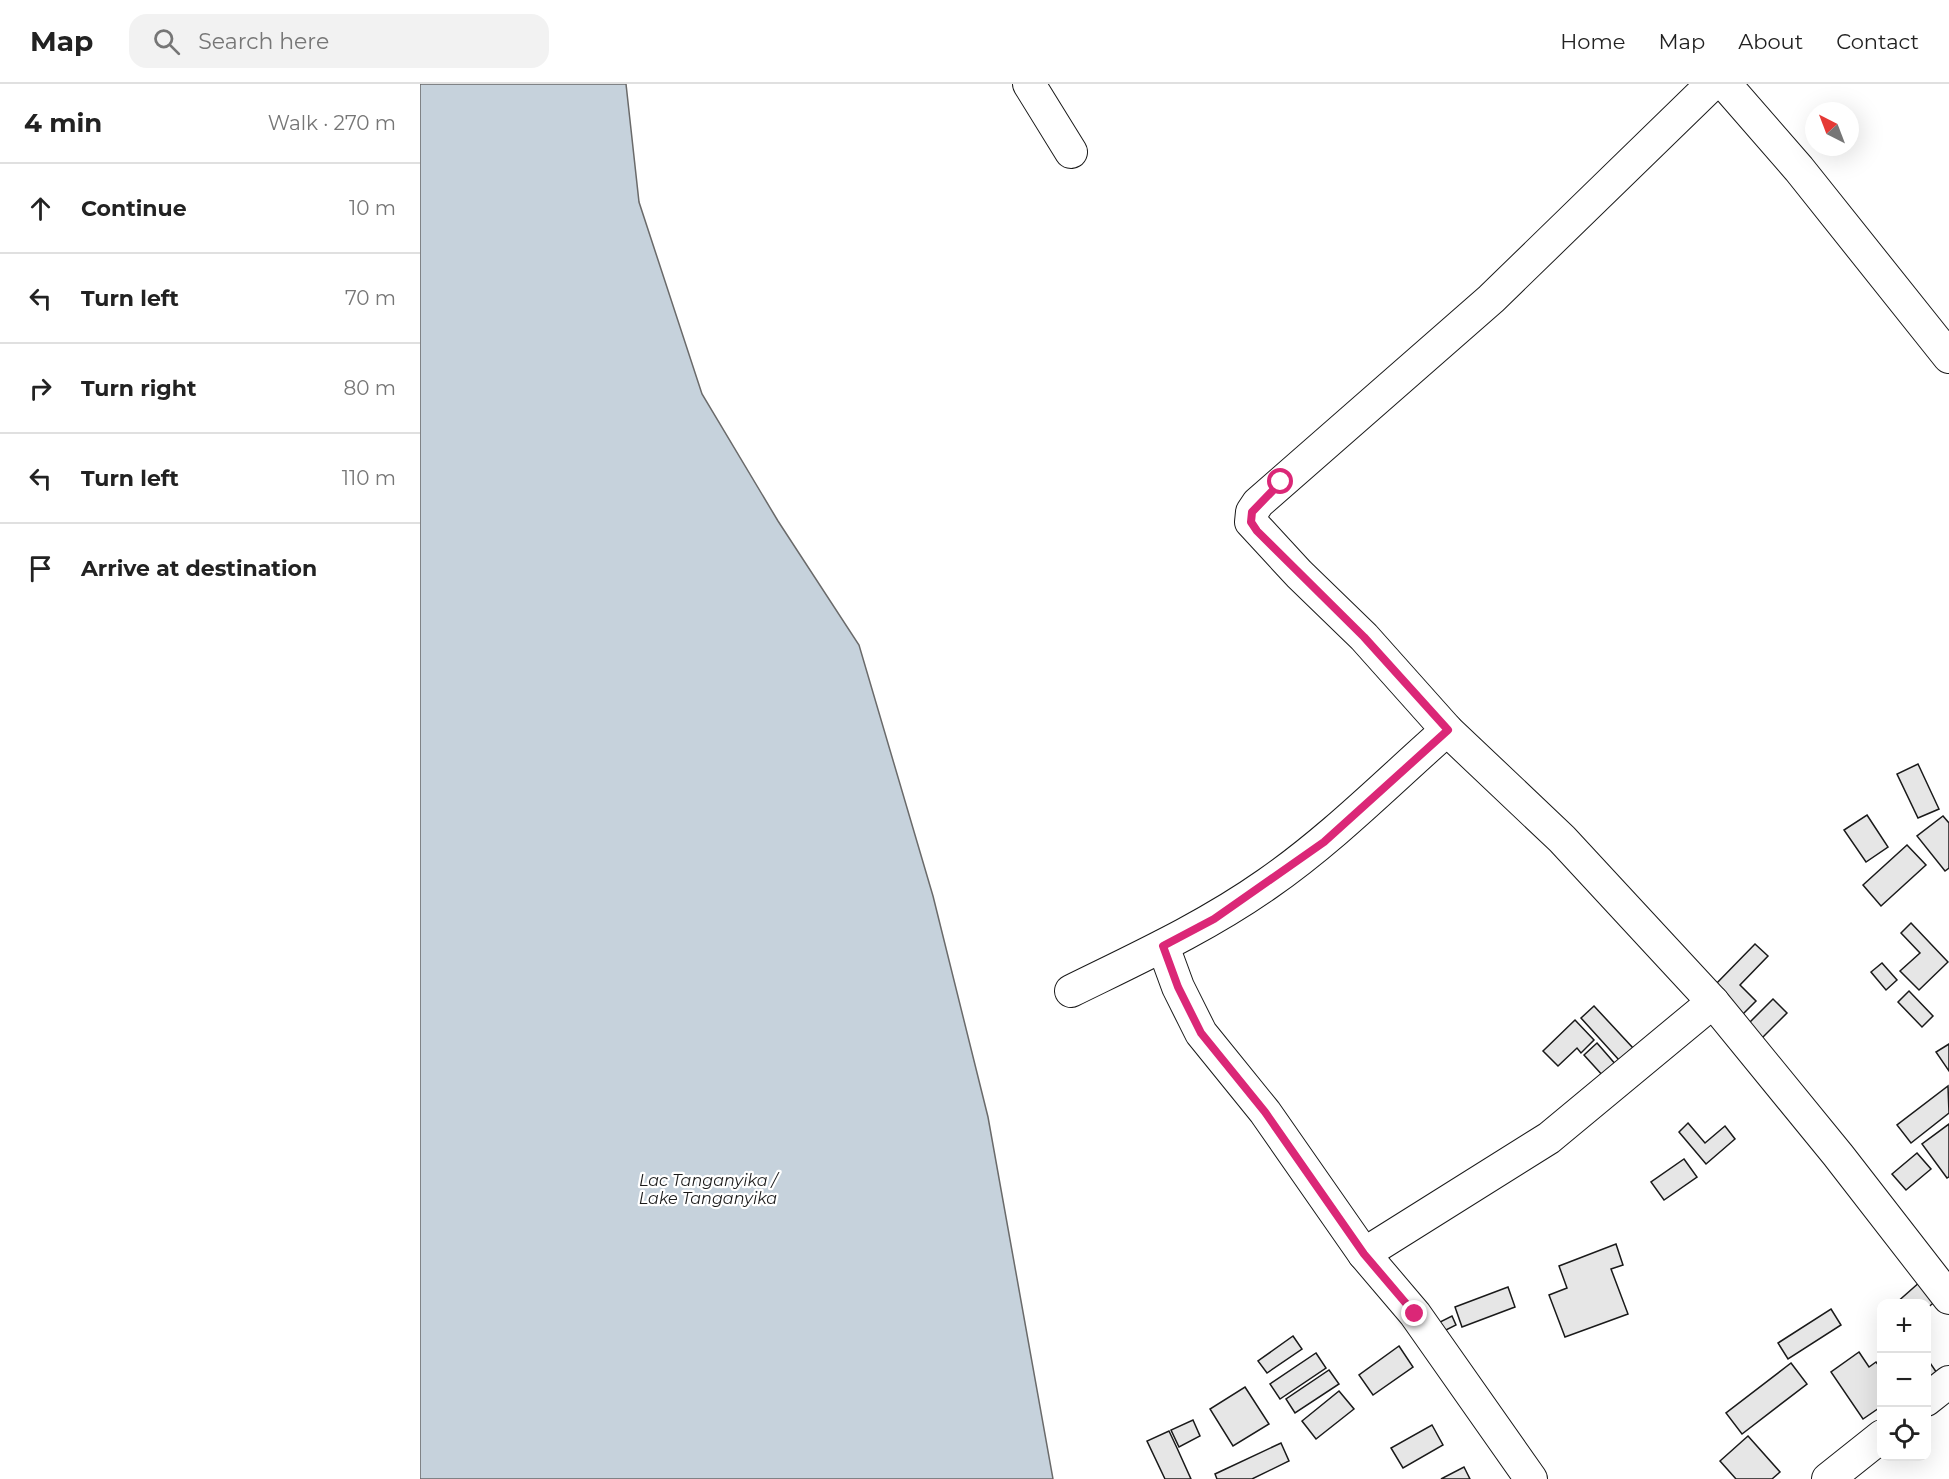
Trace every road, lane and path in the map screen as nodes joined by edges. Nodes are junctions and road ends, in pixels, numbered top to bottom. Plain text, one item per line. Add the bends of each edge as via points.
1 (1029, 84) edge
2 (1712, 84) edge
3 (1725, 84) edge
4 (1071, 152) dead end
5 (1949, 357) edge
6 (1448, 730) junction
7 (1163, 946) junction
8 (1071, 991) dead end
9 (1713, 1002) junction
10 (1364, 1254) junction
11 (1949, 1298) edge
12 (1949, 1382) edge
13 (1931, 1396) edge
14 (1877, 1439) edge
15 (1531, 1479) edge
16 (1828, 1479) edge

1 - 4 street
2 - 6 street via 1491,299 1281,482 1252,512 1251,522 1257,531 1364,637
3 - 5 street via 1799,169
6 - 7 street via 1324,842 1223,913
6 - 9 street via 1562,839
7 - 8 street
7 - 10 street via 1201,1033 1265,1112
9 - 10 street via 1549,1138
9 - 11 street
10 - 15 street via 1415,1314
12 - 13 street
14 - 16 street

